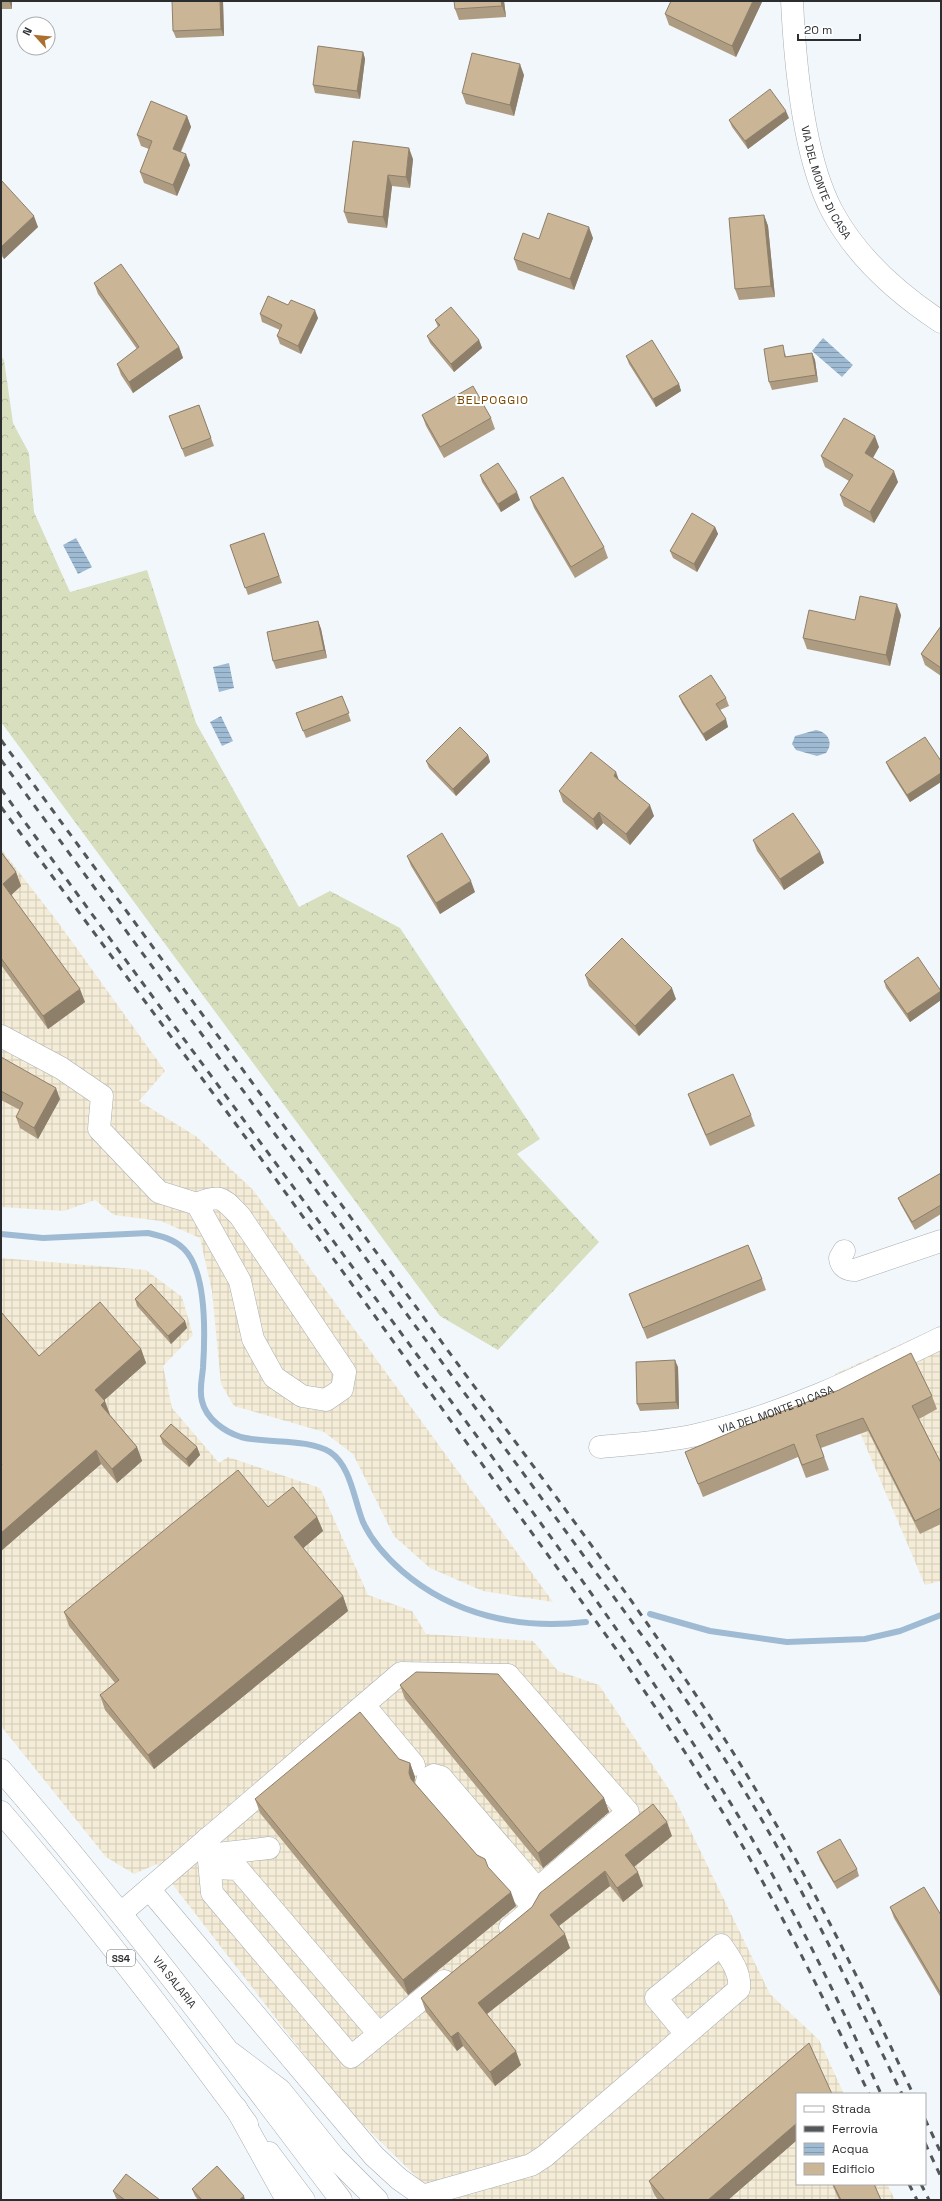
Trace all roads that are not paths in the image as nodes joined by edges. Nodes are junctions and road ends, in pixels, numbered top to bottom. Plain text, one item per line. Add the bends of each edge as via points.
1 (792, 1) edge
2 (941, 322) edge
3 (1, 1036) edge
4 (197, 1204) junction
5 (941, 1241) edge
6 (844, 1251) dead end
7 (941, 1338) edge
8 (600, 1447) dead end
9 (364, 1705) junction
10 (414, 1765) dead end
11 (1, 1770) edge
12 (1, 1812) edge
13 (269, 1848) dead end
14 (208, 1854) junction
15 (149, 1889) junction
16 (536, 1898) junction
17 (121, 1914) junction
18 (493, 1941) edge
19 (457, 1970) edge
20 (379, 2034) junction
21 (686, 2034) dead end
22 (231, 2053) junction
23 (236, 2108) junction
24 (426, 2198) edge
25 (287, 2200) edge
26 (304, 2200) edge
27 (341, 2200) edge
28 (377, 2200) edge

1 - 2 main road, VIA DEL MONTE DI CASA via 797,70 806,120 816,165 831,209 855,246 879,273 918,307
3 - 4 main road via 61,1068 102,1096 99,1129 158,1192
4 - 4 main road via 212,1197 223,1199 240,1216 345,1372 342,1389 326,1400 302,1396 274,1378 253,1339 240,1281
5 - 6 main road via 855,1270 842,1266 840,1258
7 - 8 main road, VIA DEL MONTE DI CASA via 824,1394 752,1420 678,1438
9 - 10 main road
9 - 14 main road
9 - 16 main road via 402,1673 508,1675 628,1812 543,1884
11 - 17 main road, VIA SALARIA / SS4
12 - 23 main road, SS4 via 93,1922
13 - 14 main road
14 - 15 main road
14 - 20 main road via 238,1870
14 - 20 main road via 212,1893 351,2057
15 - 17 main road
15 - 24 main road via 374,2156 399,2179
16 - 16 main road via 441,1777 434,1775 428,1778 426,1785 497,1867
16 - 18 main road via 529,1912
17 - 22 main road, VIA SALARIA / SS4
19 - 20 main road
21 - 24 main road via 531,2166
22 - 27 main road, VIA SALARIA / SS4
22 - 28 main road via 280,2090 334,2157
23 - 25 main road
23 - 26 main road, SS4

